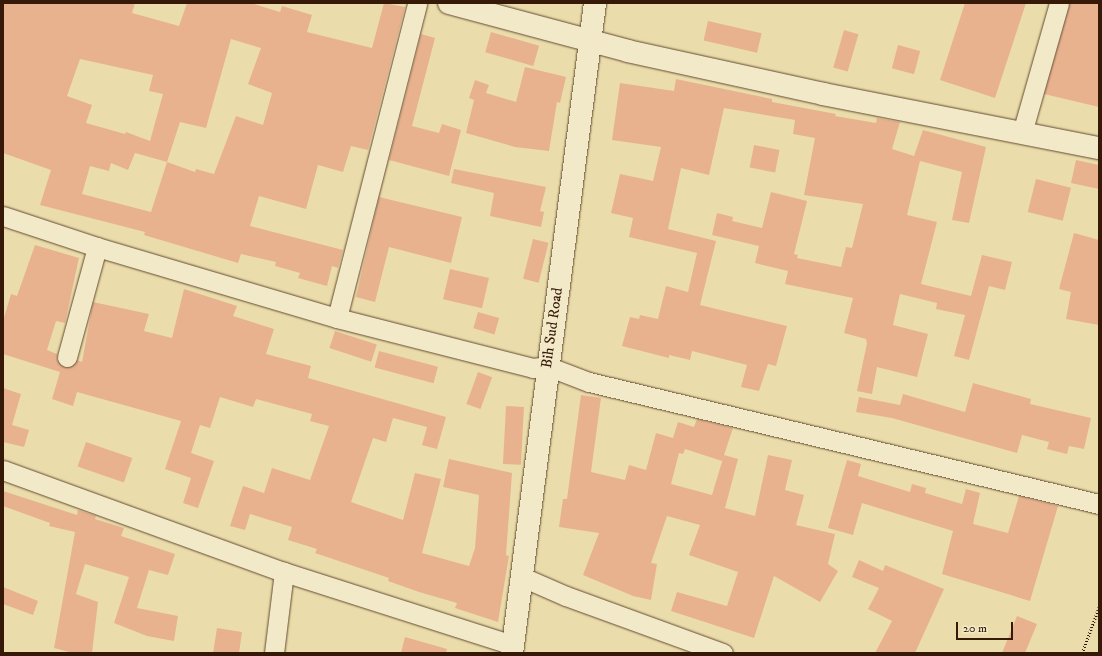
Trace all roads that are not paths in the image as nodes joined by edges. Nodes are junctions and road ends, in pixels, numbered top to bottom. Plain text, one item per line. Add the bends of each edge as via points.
1 (417, 3) edge
2 (449, 3) edge
3 (595, 3) edge
4 (1059, 3) edge
5 (590, 42) junction
6 (1022, 133) junction
7 (1099, 148) edge
8 (3, 216) edge
9 (97, 247) junction
10 (337, 318) junction
11 (67, 357) dead end
12 (547, 366) junction
13 (3, 470) edge
14 (1099, 504) edge
15 (284, 572) junction
16 (520, 576) junction
17 (512, 649) edge
18 (274, 653) edge
19 (723, 653) edge

1 - 10 street
2 - 5 main road
3 - 5 main road, Bih Sud Road
4 - 6 street
5 - 6 main road via 823,94
5 - 12 main road, Bih Sud Road
6 - 7 main road
8 - 9 street
9 - 10 street
9 - 11 street
10 - 12 street via 533,368
12 - 14 street via 589,382
12 - 16 main road, Bih Sud Road
13 - 15 street
15 - 17 street
15 - 18 street
16 - 17 main road, Bih Sud Road
16 - 19 street via 566,596

